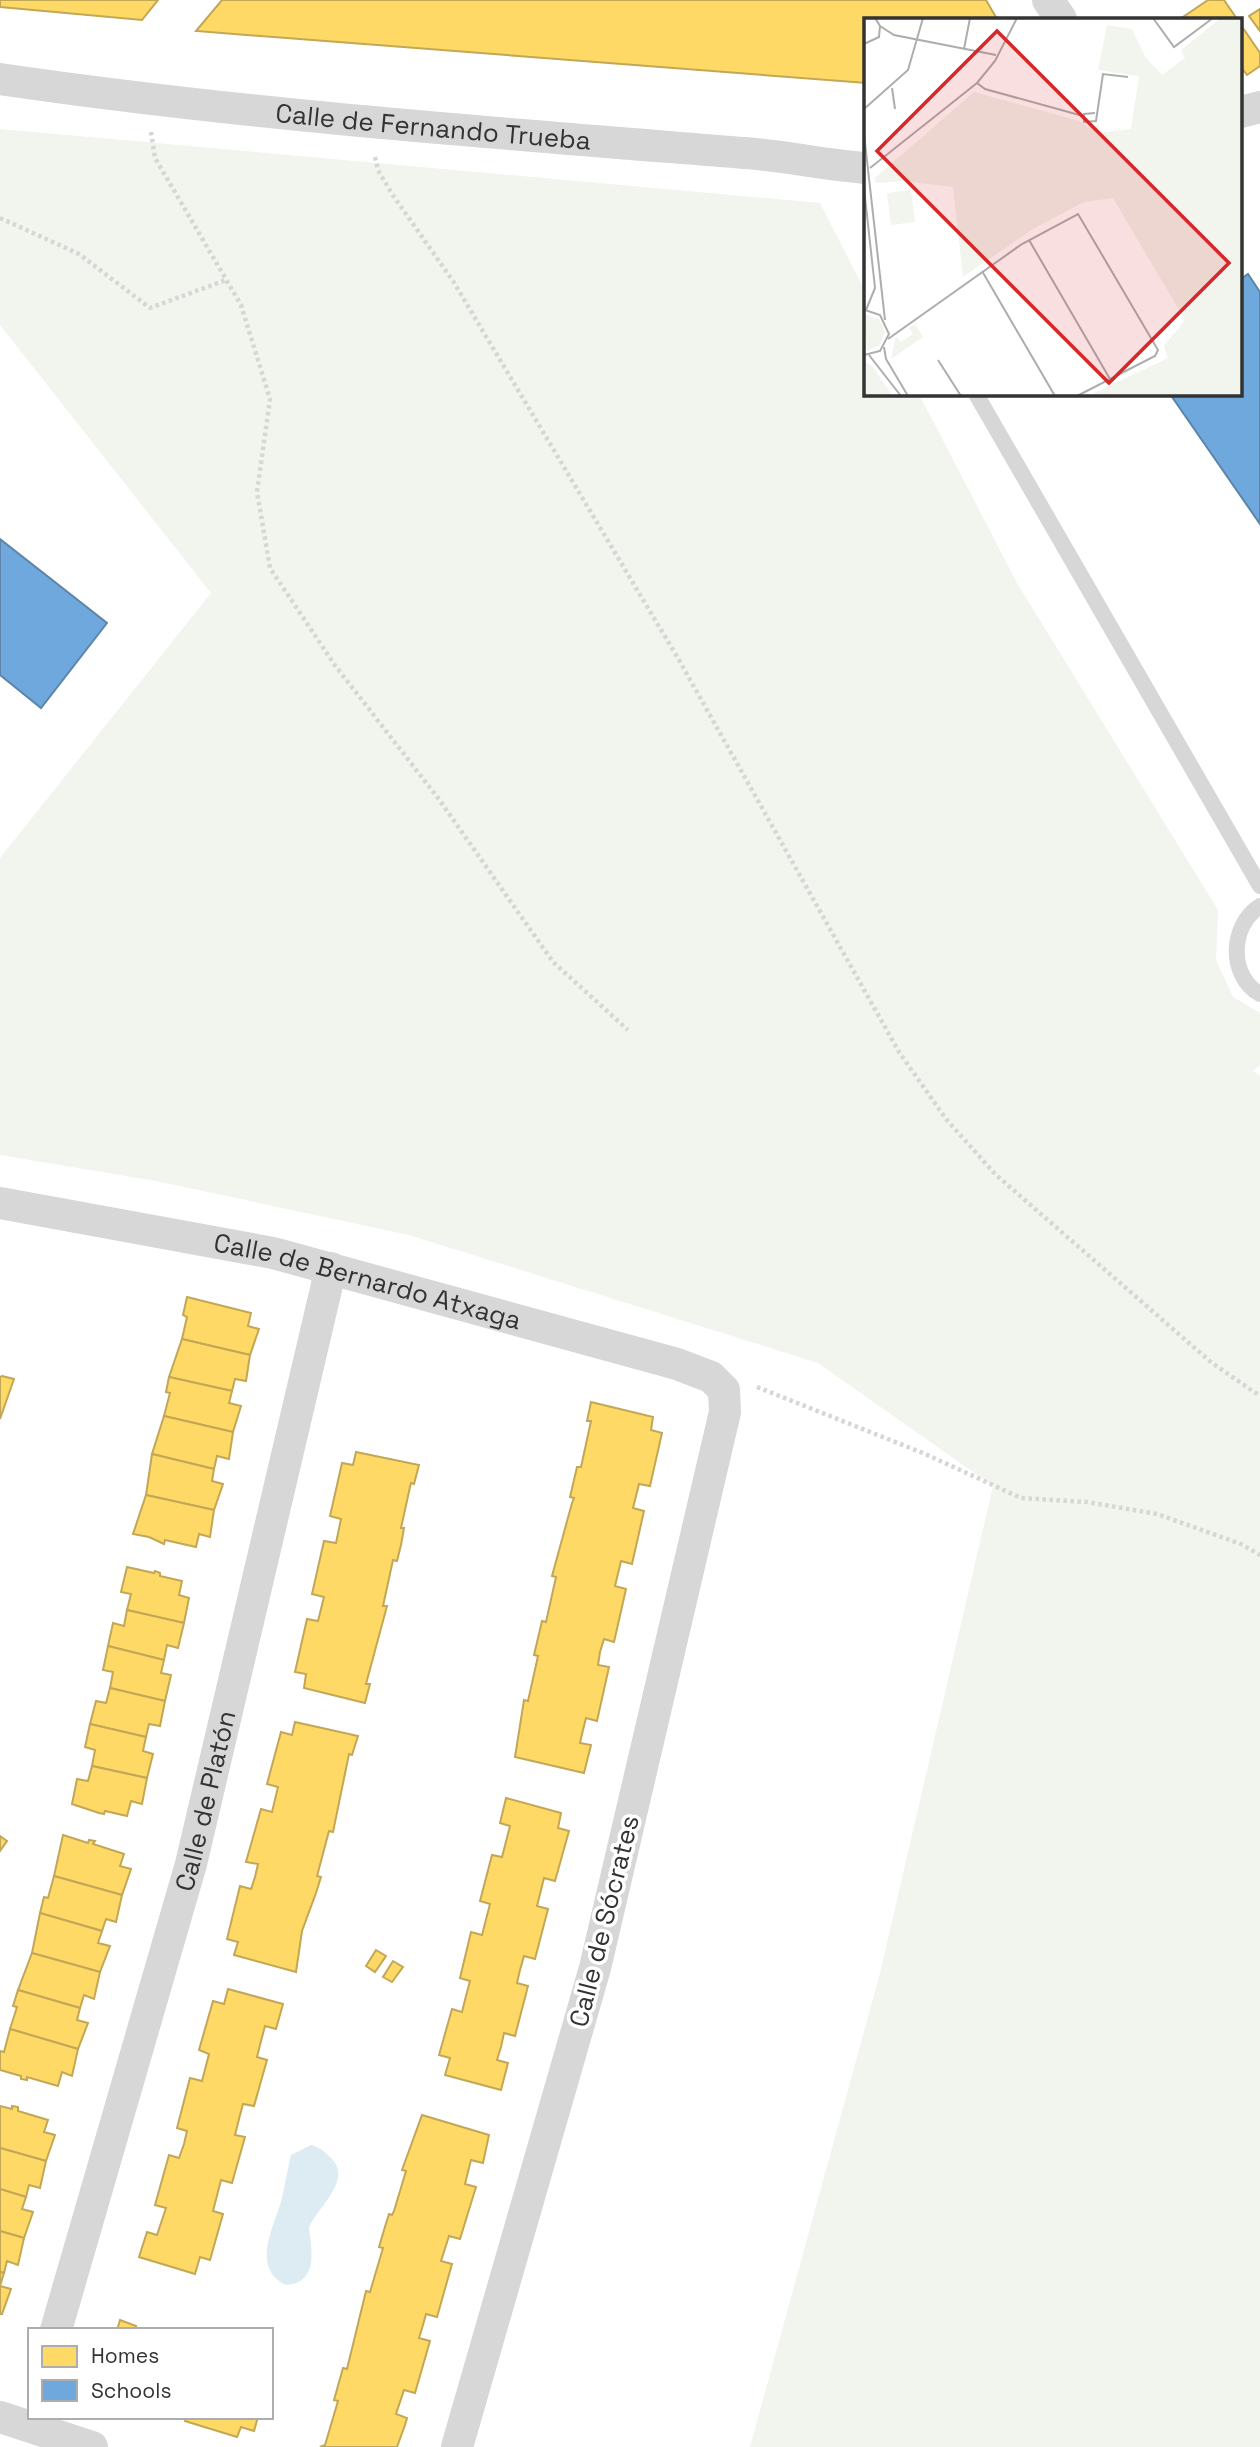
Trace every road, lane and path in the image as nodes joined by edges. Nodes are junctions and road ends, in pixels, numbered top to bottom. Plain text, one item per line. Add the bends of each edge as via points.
1 (1048, 0) edge
2 (1060, 18) edge
3 (0, 79) edge
4 (146, 100) junction
5 (1260, 107) edge
6 (1242, 112) edge
7 (366, 122) junction
8 (864, 168) edge
9 (0, 218) edge
10 (226, 280) junction
11 (977, 396) edge
12 (1260, 886) edge
13 (1260, 906) edge
14 (1260, 994) edge
15 (628, 1030) dead end
16 (0, 1203) edge
17 (331, 1268) junction
18 (724, 1390) junction
19 (1260, 1396) edge
20 (1260, 1555) edge
21 (57, 2328) edge
22 (19, 2419) edge
23 (92, 2447) edge
24 (457, 2447) edge

1 - 2 street
3 - 4 street, Calle de Fernando Trueba
4 - 7 street, Calle de Fernando Trueba
4 - 10 path via 155,158
5 - 6 street
7 - 8 street, Calle de Fernando Trueba via 774,155
7 - 19 path via 378,170 453,281 679,660 807,893 915,1075 946,1119 995,1174 1212,1363
9 - 10 path via 79,254 150,308
10 - 15 path via 241,305 270,400 257,492 270,568 334,664 438,799 553,962
11 - 12 lane
13 - 14 lane via 1242,925 1236,942 1243,977
16 - 17 street, Calle de Bernardo Atxaga via 273,1253
17 - 18 street, Calle de Bernardo Atxaga via 677,1364 711,1377
17 - 21 street, Calle de Platón via 191,1864
18 - 20 path via 751,1385 923,1453 1021,1498 1087,1502 1157,1514
18 - 24 street, Calle de Sócrates via 725,1412 595,1968
22 - 23 street

